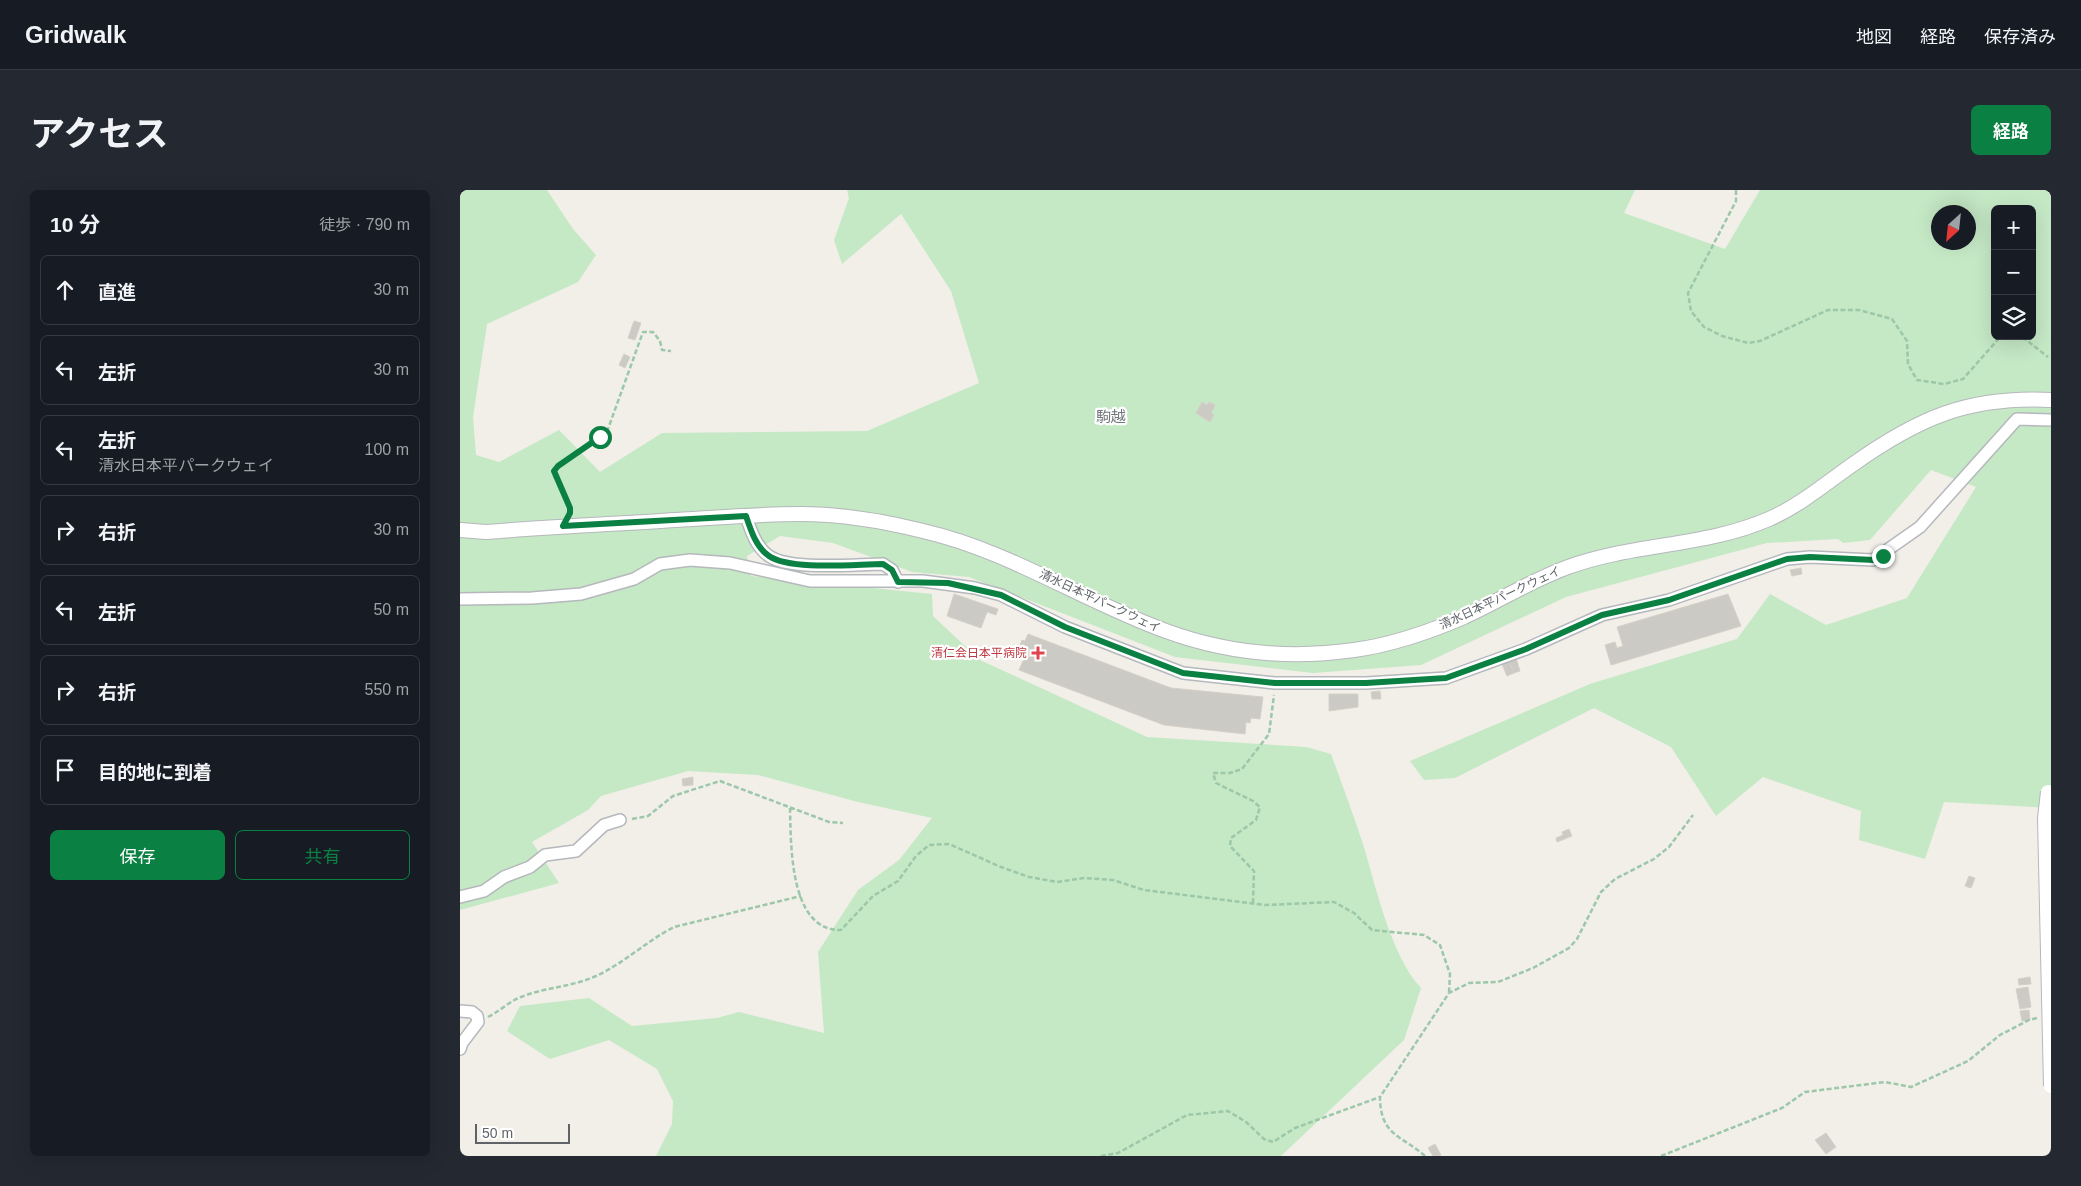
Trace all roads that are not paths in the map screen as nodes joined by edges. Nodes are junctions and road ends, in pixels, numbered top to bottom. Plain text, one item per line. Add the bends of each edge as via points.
1 (2051, 400) edge
2 (2051, 420) edge
3 (746, 516) junction
4 (460, 530) edge
5 (898, 582) junction
6 (460, 599) edge
7 (2050, 787) edge
8 (620, 820) road end
9 (460, 897) edge
10 (460, 1011) edge
11 (460, 1049) edge
12 (2051, 1086) edge
13 (2051, 1090) edge

1 - 3 street, 清水日本平パークウェイ via 1972,405 1940,414 1879,446 1808,497 1744,529 1568,567 1463,617 1394,642 1352,651 1269,653 1201,642 1131,617 1010,559 952,538 871,520 834,516
2 - 5 street via 2017,418 1920,527 1874,560 1787,559 1669,600 1602,615 1526,649 1446,678 1366,683 1275,683 1183,673 1065,627 1001,595 948,583
3 - 4 street, 清水日本平パークウェイ via 486,532
3 - 5 street via 759,546 781,562 883,564 892,570
5 - 6 street via 810,581 730,563 690,560 660,564 634,579 581,594
7 - 12 street, bridge via 2045,818
8 - 9 street via 604,826 576,851 545,856 484,891
10 - 11 street via 478,1016 478,1022
12 - 13 street

